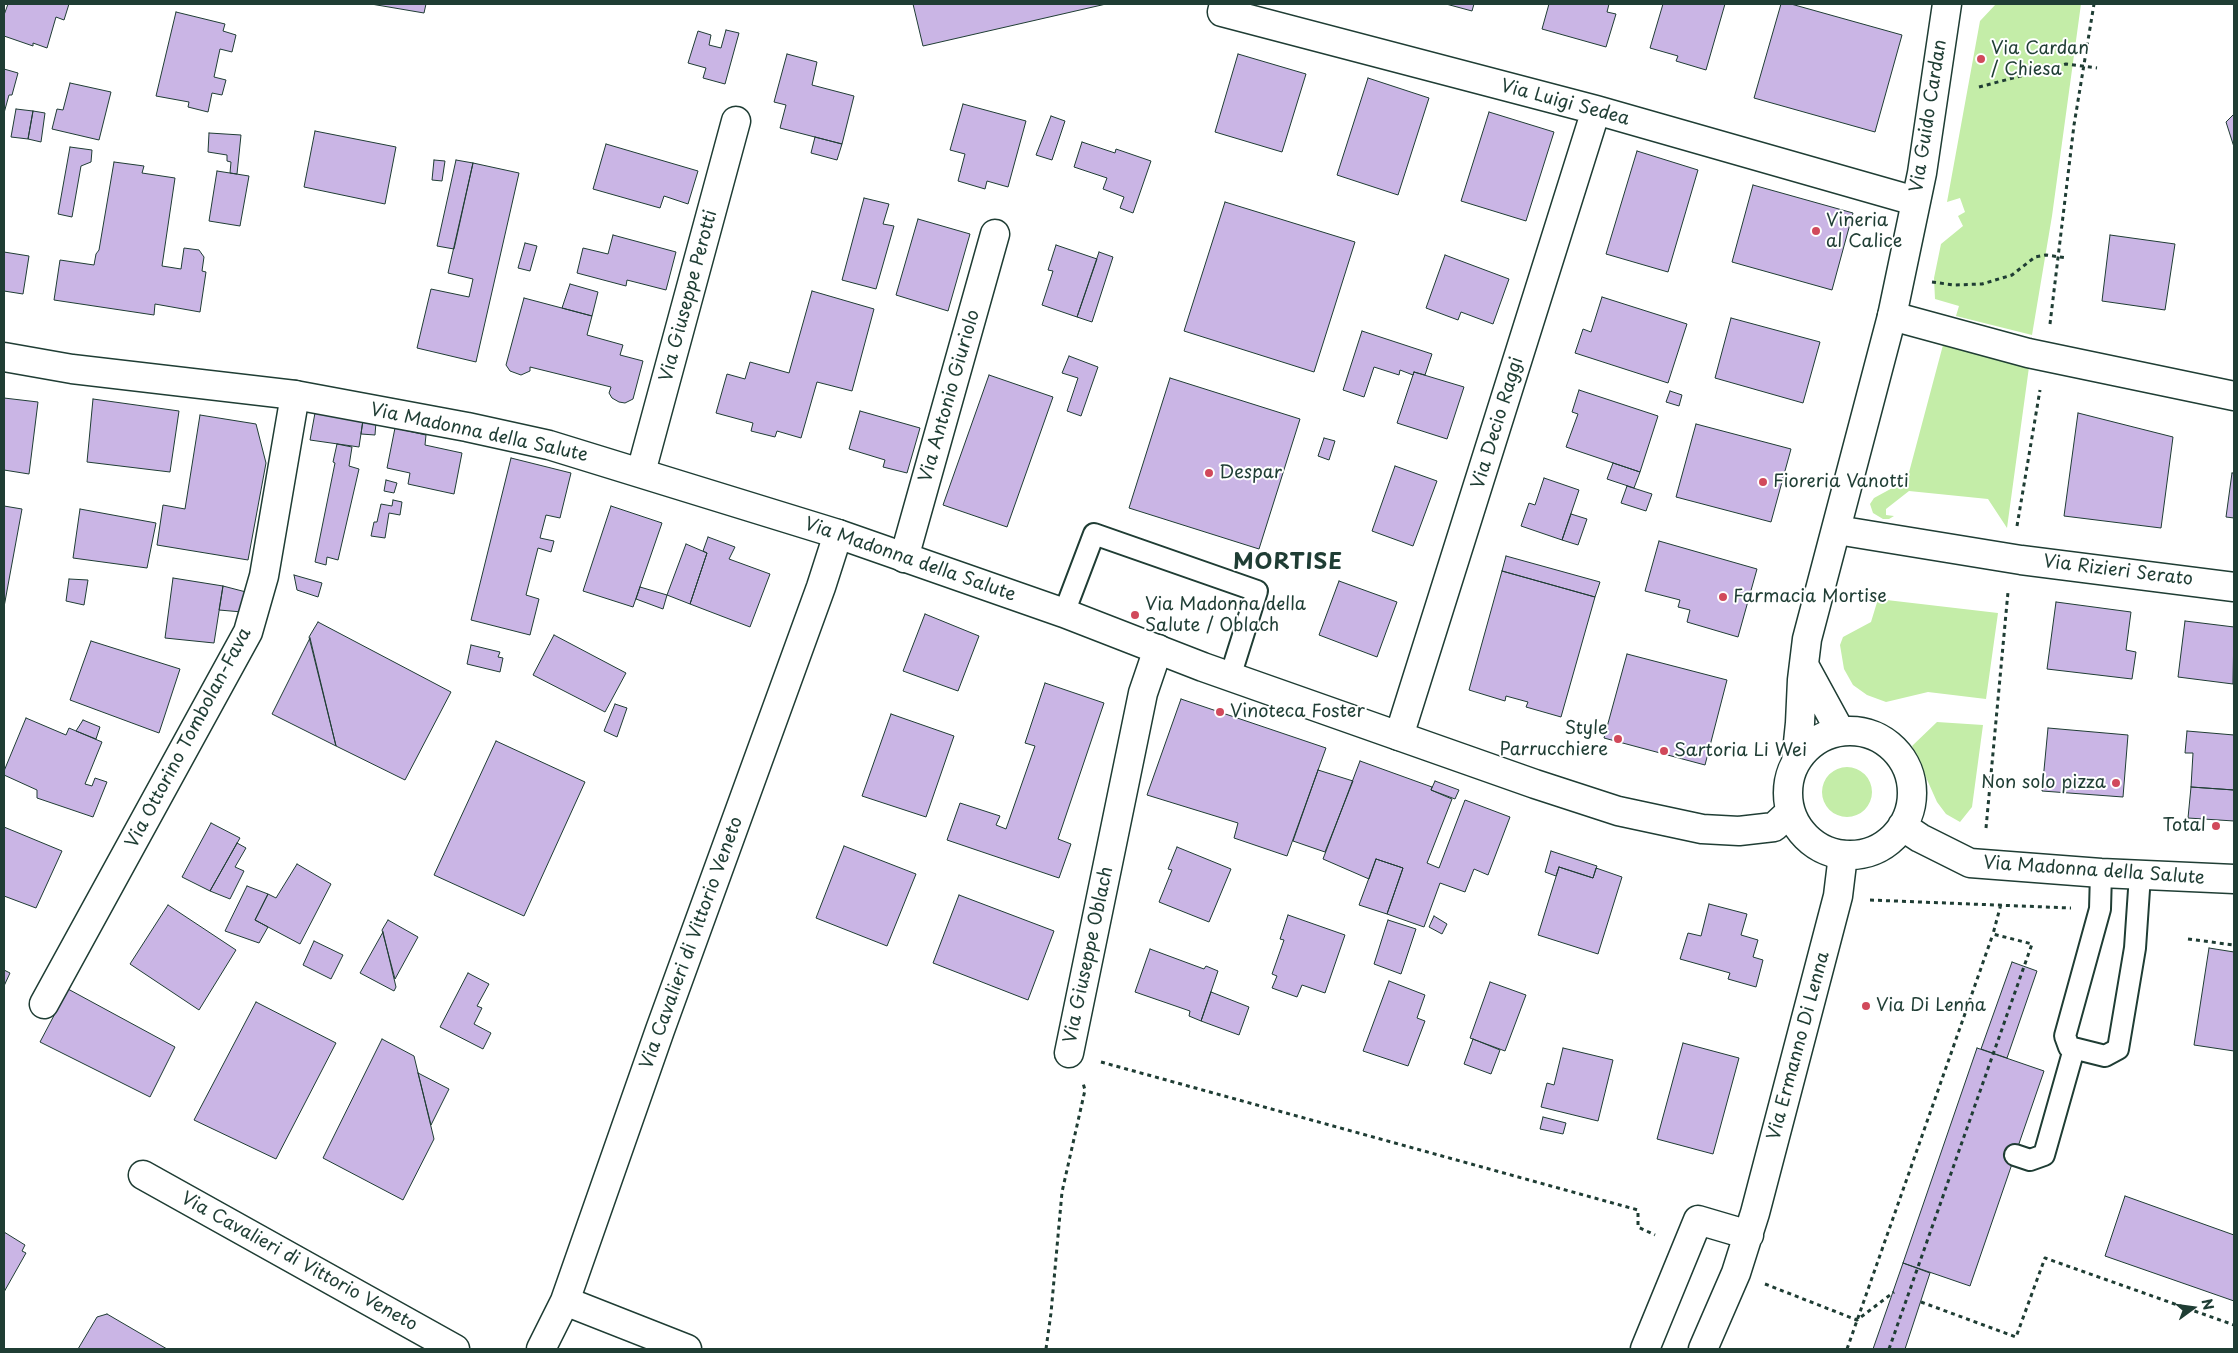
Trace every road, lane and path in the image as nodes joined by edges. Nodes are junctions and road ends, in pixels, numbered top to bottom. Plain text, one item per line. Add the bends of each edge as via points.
1 (1224, 4) edge
2 (1947, 4) edge
3 (2094, 4) edge
4 (2082, 66) junction
5 (2097, 68) dead end
6 (1980, 88) dead end
7 (1596, 110) junction
8 (736, 121) dead end
9 (1915, 201) junction
10 (995, 234) dead end
11 (2058, 257) junction
12 (2067, 258) dead end
13 (1927, 281) dead end
14 (1892, 316) junction
15 (2049, 330) dead end
16 (4, 357) edge
17 (2041, 383) dead end
18 (294, 395) junction
19 (2234, 396) edge
20 (641, 472) junction
21 (2017, 528) dead end
22 (1837, 530) junction
23 (838, 534) junction
24 (904, 558) junction
25 (2234, 586) edge
26 (2006, 610) dead end
27 (1064, 613) junction
28 (1158, 649) junction
29 (1804, 665) junction
30 (1230, 677) junction
31 (1840, 731) junction
32 (1399, 736) junction
33 (1796, 762) junction
34 (1790, 812) junction
35 (1902, 826) junction
36 (1986, 828) dead end
37 (1843, 855) junction
38 (2101, 873) junction
39 (2140, 875) junction
40 (2234, 879) edge
41 (1876, 900) dead end
42 (1963, 902) dead end
43 (2001, 904) dead end
44 (1993, 934) junction
45 (2188, 939) dead end
46 (2234, 945) edge
47 (44, 1004) dead end
48 (2074, 1049) junction
49 (1069, 1053) junction
50 (2015, 1155) dead end
51 (143, 1174) dead end
52 (1749, 1235) junction
53 (1686, 1249) junction
54 (1761, 1282) dead end
55 (1894, 1292) dead end
56 (565, 1301) junction
57 (1920, 1302) dead end
58 (1857, 1320) junction
59 (2234, 1325) edge
60 (455, 1349) edge
61 (541, 1349) edge
62 (687, 1349) edge
63 (1046, 1349) edge
64 (1646, 1349) edge
65 (1703, 1349) edge
66 (1847, 1349) edge
67 (1889, 1349) edge

1 - 7 street, Via Luigi Sedea via 1222,12
2 - 9 street, Via Guido Cardan
3 - 4 path
4 - 5 path
4 - 6 path via 2066,64
4 - 11 path
7 - 9 street, Via Luigi Sedea
7 - 32 street, Via Decio Raggi
8 - 20 street, Via Giuseppe Perotti
9 - 14 street, Via Guido Cardan
10 - 24 street, Via Antonio Giuriolo
11 - 12 path
11 - 13 path via 2035,257 2012,275 1982,284 1954,285
11 - 15 path
14 - 19 street via 2028,353
14 - 22 street, Via Guido Cardan
16 - 18 street, Via Madonna della Salute via 72,369
17 - 21 path
18 - 20 street, Via Madonna della Salute via 468,427 540,443
18 - 47 street, Via Ottorino Tombolan-Fava via 264,576 248,632
20 - 23 street, Via Madonna della Salute
22 - 25 street, Via Rizieri Serato via 2021,560
22 - 29 street, Via Guido Cardan via 1807,639
23 - 24 street, Via Madonna della Salute
23 - 56 street, Via Cavalieri di Vittorio Veneto
24 - 27 street, Via Madonna della Salute
26 - 36 path
27 - 28 street, Via Madonna della Salute
27 - 30 lane via 1094,534 1257,591
28 - 30 street, Via Madonna della Salute
28 - 49 street, Via Giuseppe Oblach via 1143,693
29 - 31 street
29 - 33 street, Via Guido Cardan
30 - 32 street, Via Madonna della Salute
31 - 33 street via 1814,742
31 - 35 street via 1875,736 1896,751 1903,761 1912,796
32 - 34 street, Via Madonna della Salute via 1618,811 1702,829 1739,831 1774,827
33 - 34 street via 1788,787
34 - 37 street via 1810,842
35 - 37 street via 1884,845 1864,854
35 - 38 street, Via Madonna della Salute via 1970,863
37 - 52 street, Via Ermanno Di Lenna via 1838,896
38 - 39 street, Via Madonna della Salute
38 - 48 lane via 2100,909 2065,1036 2069,1047
39 - 40 street, Via Madonna della Salute
39 - 48 lane via 2135,948 2118,1049 2105,1056
41 - 42 path
43 - 44 path
44 - 58 path
44 - 67 path via 2032,944
45 - 46 path
48 - 50 lane via 2044,1155 2030,1160
49 - 53 path via 1638,1210 1638,1227
49 - 63 path, Via Giuseppe Oblach via 1085,1090 1062,1192
51 - 60 street, Via Cavalieri di Vittorio Veneto
52 - 53 street via 1698,1220
52 - 65 street, Via Ermanno Di Lenna
53 - 64 street
54 - 58 path
55 - 58 path
56 - 61 street, Via Cavalieri di Vittorio Veneto
56 - 62 street
57 - 59 path via 2016,1336 2045,1258
58 - 66 path

